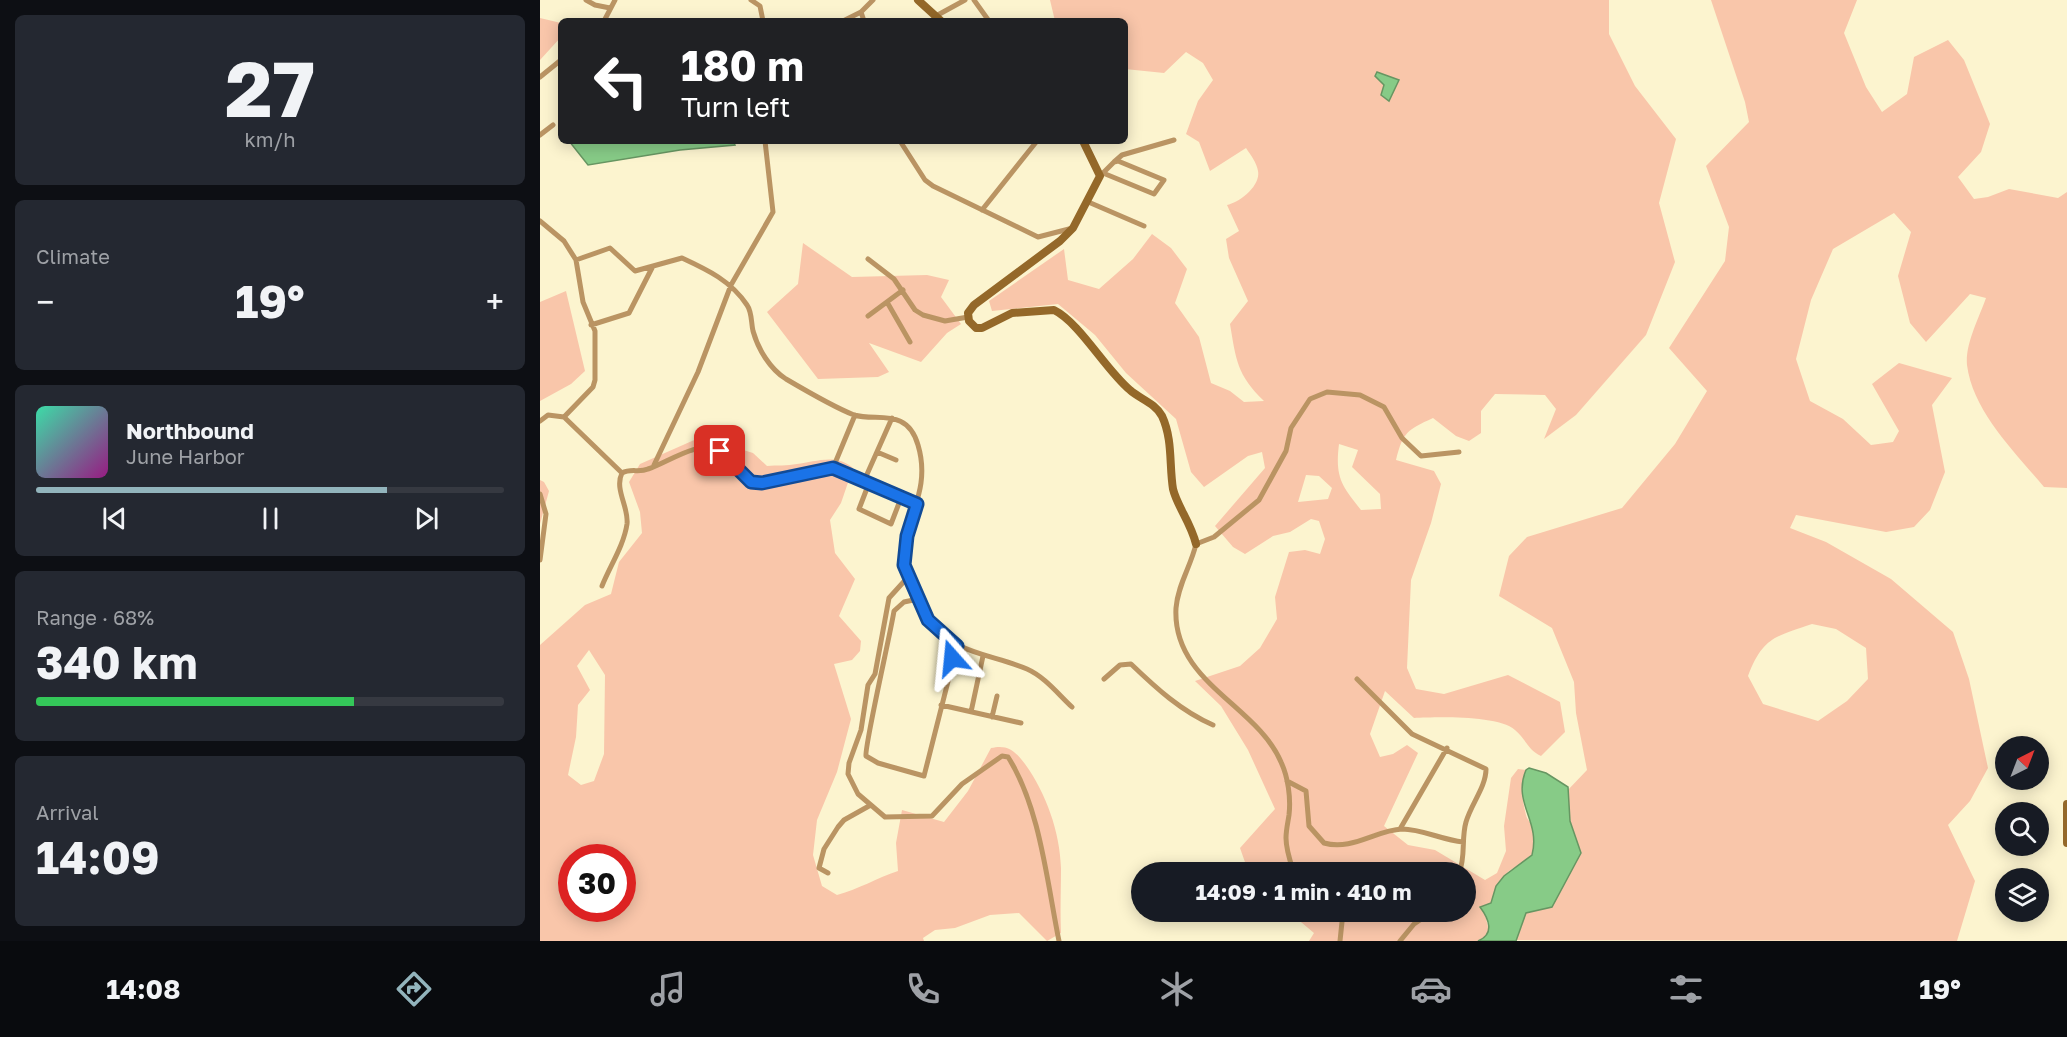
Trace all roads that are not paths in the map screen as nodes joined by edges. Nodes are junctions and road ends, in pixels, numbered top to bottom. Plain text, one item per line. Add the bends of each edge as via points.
1 (586, 0) edge
2 (615, 0) edge
3 (751, 0) edge
4 (873, 0) edge
5 (918, 0) edge
6 (965, 0) edge
7 (974, 0) edge
8 (610, 8) junction
9 (861, 12) junction
10 (605, 18) edge
11 (762, 18) edge
12 (849, 18) edge
13 (863, 18) edge
14 (936, 18) edge
15 (938, 18) edge
16 (987, 18) edge
17 (558, 62) edge
18 (540, 77) edge
19 (553, 125) dead end
20 (540, 135) edge
21 (1174, 140) dead end
22 (765, 144) edge
23 (902, 144) edge
24 (1035, 144) edge
25 (1085, 144) edge
26 (1114, 162) junction
27 (1102, 174) junction
28 (1086, 201) junction
29 (982, 210) junction
30 (540, 221) edge
31 (1144, 226) dead end
32 (1073, 228) junction
33 (868, 259) dead end
34 (576, 260) junction
35 (652, 266) junction
36 (731, 285) junction
37 (903, 290) junction
38 (887, 302) junction
39 (868, 316) dead end
40 (968, 316) junction
41 (591, 325) junction
42 (910, 342) dead end
43 (855, 415) junction
44 (564, 417) junction
45 (892, 418) junction
46 (540, 421) edge
47 (877, 452) junction
48 (1459, 452) dead end
49 (896, 460) dead end
50 (653, 467) junction
51 (833, 468) junction
52 (622, 473) junction
53 (866, 482) junction
54 (540, 494) edge
55 (901, 498) junction
56 (917, 504) junction
57 (1196, 544) junction
58 (540, 560) edge
59 (908, 577) junction
60 (602, 586) dead end
61 (918, 598) junction
62 (957, 646) junction
63 (983, 656) junction
64 (1104, 679) dead end
65 (1357, 679) dead end
66 (997, 696) dead end
67 (941, 705) junction
68 (1072, 707) dead end
69 (971, 712) junction
70 (992, 717) junction
71 (1021, 723) dead end
72 (1213, 725) dead end
73 (1447, 748) junction
74 (1287, 781) junction
75 (2067, 804) edge
76 (869, 806) junction
77 (1400, 829) junction
78 (1462, 842) junction
79 (2067, 843) edge
80 (1292, 862) edge
81 (1463, 862) edge
82 (828, 873) dead end
83 (1342, 922) edge
84 (1417, 922) edge
85 (1059, 941) edge
86 (1340, 941) edge
87 (1400, 941) edge

1 - 8 street
2 - 8 street
3 - 11 street via 760,6
4 - 9 street
5 - 14 street
6 - 15 street
7 - 16 street
8 - 10 street
9 - 12 street
9 - 13 street
17 - 18 street
19 - 20 street
21 - 26 street via 1122,155
22 - 36 street via 773,212
23 - 29 street via 925,180
24 - 29 street
25 - 27 street
26 - 27 street
26 - 27 street via 1164,180 1154,194
27 - 28 street
28 - 31 street
28 - 32 street
29 - 32 street via 1038,237
30 - 34 street via 564,241
32 - 40 street via 974,305
33 - 37 street
34 - 35 street via 610,248 631,270
34 - 41 street
35 - 36 street via 682,258
35 - 41 street via 629,313
36 - 43 street via 747,305 758,343 773,368 784,378
36 - 50 street via 698,372
37 - 38 street
37 - 40 street via 915,310 923,315 945,321
38 - 39 street
38 - 42 street
40 - 57 street via 976,327 982,328 1012,313 1054,310 1070,322 1105,366 1160,413 1168,430 1174,490 1192,526
41 - 44 street via 595,331 593,387
43 - 45 street
43 - 51 street
44 - 46 street via 548,415
44 - 52 street
45 - 47 street
45 - 56 street via 912,433 918,445 922,489
47 - 49 street
47 - 53 street
48 - 57 street via 1421,456 1402,438 1384,407 1360,395 1327,392 1310,399 1291,428 1286,451 1259,500 1214,537
50 - 51 street via 699,448 711,448 720,451 751,482
50 - 52 street
51 - 53 street
52 - 60 street via 618,480 627,521 625,533
53 - 55 street
53 - 55 street via 859,509 891,524
54 - 58 street via 546,514
55 - 56 street
56 - 59 street via 905,550
57 - 74 street via 1179,588 1176,609 1181,646 1205,680 1262,734 1281,760
59 - 61 street
59 - 76 street via 889,598 875,674 868,685 861,730 849,763 851,784
61 - 62 street via 928,620
61 - 67 street via 904,602 894,611 864,750 866,756 924,776
62 - 63 street
62 - 67 street
63 - 68 street via 1043,678
63 - 69 street
64 - 72 street via 1120,665 1131,664 1167,697
65 - 73 street via 1412,734
66 - 70 street
67 - 69 street
69 - 70 street
70 - 71 street
73 - 77 street
73 - 78 street via 1487,771
74 - 77 street via 1306,791 1309,826 1324,843 1359,842
74 - 80 street via 1290,812 1286,836
75 - 79 street
76 - 82 street via 844,820 828,841 819,868
76 - 85 street via 885,817 932,816 962,784 1002,756 1008,757 1032,807
77 - 78 street
78 - 81 street
83 - 86 street
84 - 87 street

